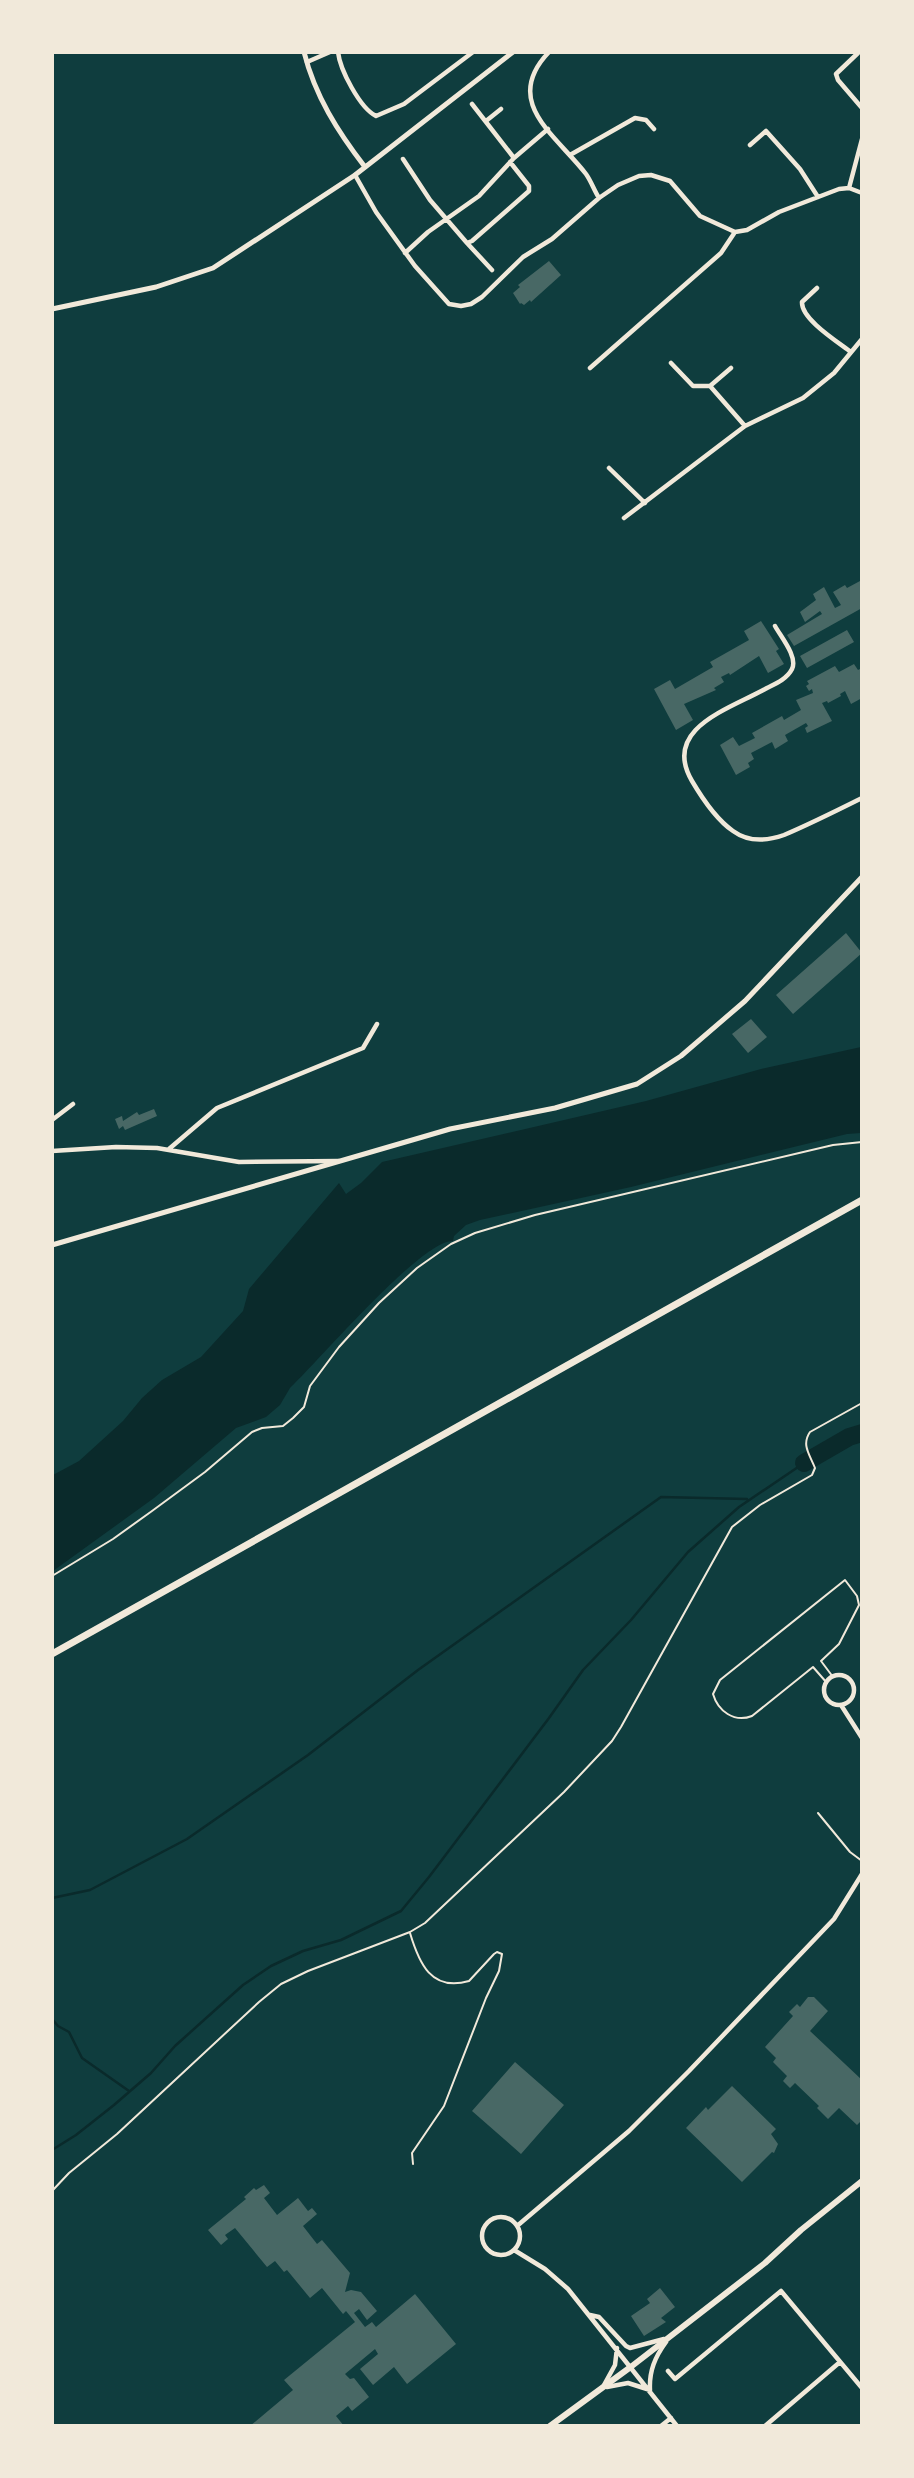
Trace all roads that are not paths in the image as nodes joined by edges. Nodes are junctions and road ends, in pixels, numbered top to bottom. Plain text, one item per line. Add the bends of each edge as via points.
1 (304, 52) edge
2 (330, 52) edge
3 (338, 52) edge
4 (473, 52) edge
5 (513, 52) edge
6 (549, 52) edge
7 (858, 53) edge
8 (307, 62) junction
9 (472, 104) dead end
10 (862, 108) edge
11 (501, 109) dead end
12 (486, 121) junction
13 (654, 129) dead end
14 (548, 130) junction
15 (862, 139) edge
16 (750, 145) dead end
17 (570, 155) junction
18 (403, 159) dead end
19 (512, 160) junction
20 (365, 167) junction
21 (355, 175) junction
22 (849, 188) junction
23 (862, 193) edge
24 (818, 197) junction
25 (599, 198) junction
26 (446, 220) junction
27 (735, 232) junction
28 (466, 242) junction
29 (405, 253) junction
30 (492, 270) dead end
31 (817, 288) dead end
32 (52, 309) edge
33 (862, 340) edge
34 (851, 352) junction
35 (671, 363) dead end
36 (590, 368) dead end
37 (731, 368) dead end
38 (710, 386) junction
39 (745, 426) junction
40 (609, 468) dead end
41 (645, 503) junction
42 (624, 518) dead end
43 (775, 626) dead end
44 (862, 798) edge
45 (862, 877) edge
46 (377, 1024) dead end
47 (73, 1104) dead end
48 (52, 1120) edge
49 (168, 1150) junction
50 (52, 1151) edge
51 (340, 1161) junction
52 (862, 1200) edge
53 (52, 1245) edge
54 (52, 1654) edge
55 (833, 1677) junction
56 (827, 1683) junction
57 (841, 1705) junction
58 (862, 1738) edge
59 (818, 1813) dead end
60 (862, 1861) edge
61 (862, 1874) edge
62 (862, 2181) edge
63 (517, 2226) junction
64 (514, 2250) junction
65 (590, 2315) junction
66 (668, 2338) junction
67 (617, 2348) junction
68 (840, 2362) junction
69 (632, 2366) junction
70 (668, 2371) dead end
71 (602, 2388) junction
72 (862, 2388) edge
73 (650, 2390) junction
74 (671, 2418) junction
75 (550, 2426) edge
76 (661, 2426) edge
77 (677, 2426) edge
78 (765, 2426) edge

1 - 8 street
2 - 8 street
3 - 4 street via 361,103 376,116 397,108
5 - 20 street
6 - 14 street via 533,72 528,90 531,106
7 - 10 street via 836,74
8 - 20 street via 325,108
9 - 12 street
11 - 12 street
12 - 19 street
13 - 17 street via 646,120 635,118
14 - 17 street
14 - 19 street
15 - 22 street
16 - 24 street via 766,131
17 - 25 street
18 - 26 street
19 - 26 street via 479,196
19 - 28 street via 529,191
20 - 21 street
21 - 29 street
21 - 32 street via 203,273
22 - 23 street
22 - 24 street
24 - 27 street
25 - 27 street via 633,178 661,177 670,181 700,216
25 - 29 street via 471,304 450,304
26 - 28 street
26 - 29 street
27 - 36 street via 721,253
28 - 30 street
31 - 34 street via 802,302 802,309
33 - 34 street
34 - 39 street via 803,398
35 - 38 street via 694,386
37 - 38 street
38 - 39 street
39 - 41 street
40 - 41 street
41 - 42 street
43 - 44 street via 792,657 791,671 691,735 683,760 689,774 733,831 757,840 783,835
45 - 51 street via 746,1001 681,1056 637,1084 587,1101 450,1129
46 - 49 street via 363,1048 217,1108
47 - 48 street
49 - 50 street
49 - 51 street via 239,1162
51 - 53 street
52 - 54 highway
55 - 56 street
55 - 56 lane via 821,1661 839,1644 859,1605 845,1580 720,1679 713,1694 726,1713 743,1719 813,1667
55 - 57 street via 848,1678 854,1689 852,1698
56 - 57 street via 826,1696
57 - 58 street
59 - 60 lane via 849,1852
61 - 63 street via 834,1919 689,2071 629,2131
62 - 66 main road
63 - 64 street via 520,2241
63 - 64 street via 508,2218 496,2218 486,2225 482,2236 496,2255
64 - 65 street via 557,2279
65 - 66 street via 599,2317 630,2348
65 - 67 street
66 - 69 main road
66 - 73 street via 656,2355
67 - 69 street
67 - 71 street via 615,2365
68 - 70 street via 781,2291 675,2379
68 - 72 street
68 - 78 street
69 - 71 main road
69 - 73 street
71 - 73 street via 628,2383
71 - 75 main road
73 - 74 street
74 - 76 street
74 - 77 street

